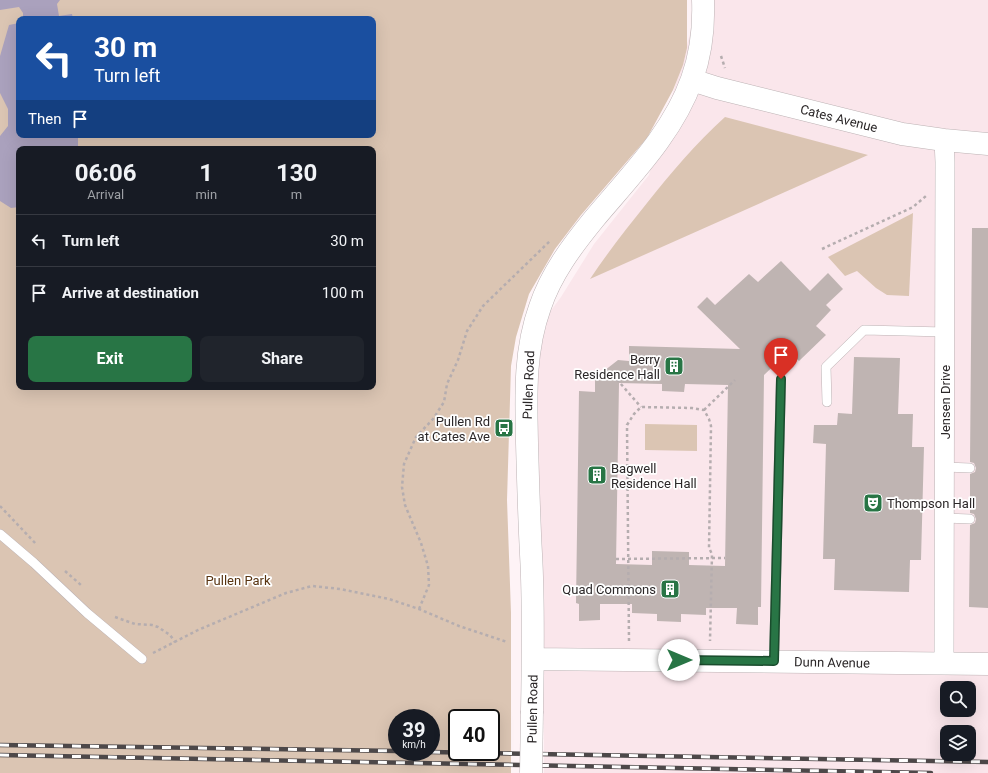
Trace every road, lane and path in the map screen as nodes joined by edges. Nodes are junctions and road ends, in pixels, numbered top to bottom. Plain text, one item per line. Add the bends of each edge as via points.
1 (703, 0) edge
2 (692, 80) junction
3 (944, 140) junction
4 (988, 144) edge
5 (930, 193) dead end
6 (822, 249) dead end
7 (528, 263) dead end
8 (945, 332) junction
9 (613, 375) dead end
10 (781, 379) dead end
11 (735, 380) dead end
12 (827, 402) dead end
13 (641, 407) junction
14 (704, 410) junction
15 (944, 468) junction
16 (970, 468) dead end
17 (0, 506) edge
18 (945, 518) junction
19 (970, 519) dead end
20 (0, 534) edge
21 (42, 550) dead end
22 (616, 558) dead end
23 (628, 558) junction
24 (725, 558) dead end
25 (712, 559) junction
26 (62, 568) dead end
27 (82, 587) dead end
28 (419, 609) junction
29 (110, 615) dead end
30 (175, 642) junction
31 (506, 642) dead end
32 (629, 644) dead end
33 (710, 645) dead end
34 (142, 659) joint
35 (533, 659) junction
36 (774, 661) junction
37 (944, 663) junction
38 (988, 664) edge
39 (530, 773) edge

1 - 2 main road, Pullen Road via 702,35
2 - 3 main road, Cates Avenue via 902,134
2 - 35 main road, Pullen Road via 672,121 644,160 572,246 556,271 540,306 530,339 526,375
3 - 4 main road, Cates Avenue
3 - 8 street, Jensen Drive
5 - 6 path via 913,206
7 - 28 path via 483,306 466,331 444,402 433,419 416,437 404,464 402,487 405,505 422,543 428,566 429,585
8 - 12 lane via 864,330 826,367
8 - 15 street, Jensen Drive
9 - 13 path
10 - 36 lane
11 - 14 path
13 - 14 path
13 - 23 path via 628,425
14 - 25 path via 711,426 709,548
15 - 16 lane
15 - 18 street, Jensen Drive
17 - 21 path
18 - 19 lane
18 - 37 street, Jensen Drive
20 - 34 lane
22 - 23 path
23 - 25 path
23 - 32 path
24 - 25 path
25 - 33 path
26 - 27 path
28 - 30 path via 382,598 312,586 286,593
28 - 31 path
29 - 30 path via 135,624 158,627
30 - 34 path
35 - 36 main road, Dunn Avenue
35 - 39 main road, Pullen Road, bridge
36 - 37 main road, Dunn Avenue
37 - 38 main road, Dunn Avenue

